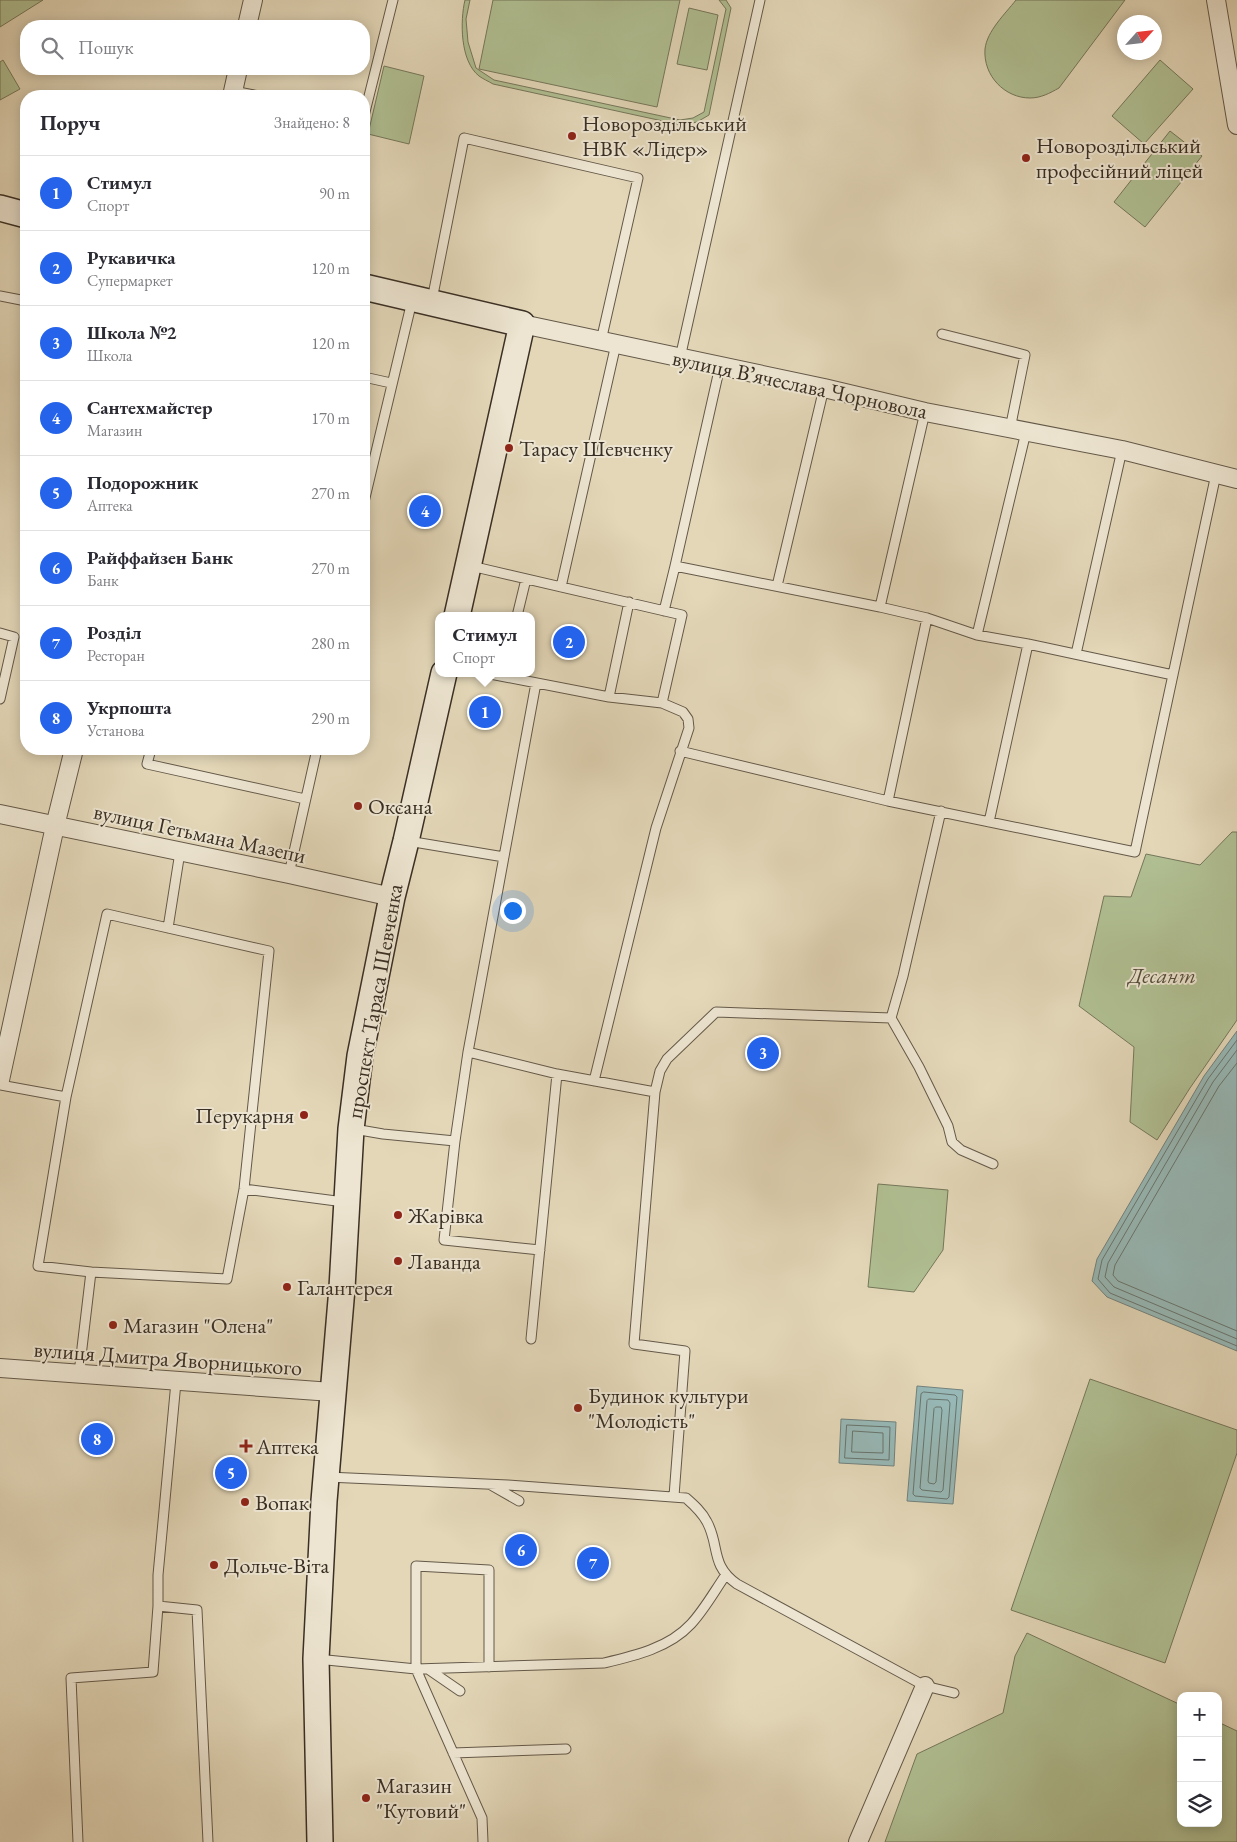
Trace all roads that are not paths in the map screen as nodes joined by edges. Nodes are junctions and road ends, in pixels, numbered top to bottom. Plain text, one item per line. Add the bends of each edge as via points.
1 (254, 0) edge
2 (393, 0) edge
3 (760, 0) edge
4 (1216, 0) edge
5 (249, 20) edge
6 (236, 75) edge
7 (233, 90) edge
8 (370, 92) edge
9 (1237, 125) edge
10 (0, 208) edge
11 (20, 213) edge
12 (370, 288) edge
13 (0, 296) edge
14 (20, 300) edge
15 (422, 301) junction
16 (522, 324) junction
17 (942, 334) dead end
18 (609, 342) junction
19 (680, 358) junction
20 (720, 366) junction
21 (370, 378) edge
22 (391, 383) junction
23 (824, 388) junction
24 (925, 412) junction
25 (1018, 430) junction
26 (1122, 450) junction
27 (1216, 474) junction
28 (370, 476) edge
29 (1237, 480) edge
30 (468, 565) junction
31 (675, 566) junction
32 (526, 579) junction
33 (777, 586) junction
34 (562, 587) junction
35 (629, 602) junction
36 (880, 607) junction
37 (664, 610) junction
38 (458, 612) edge
39 (518, 612) edge
40 (927, 618) junction
41 (0, 633) edge
42 (977, 634) junction
43 (1028, 644) junction
44 (1076, 654) junction
45 (1173, 676) junction
46 (443, 677) edge
47 (514, 677) edge
48 (536, 683) junction
49 (609, 697) junction
50 (0, 699) edge
51 (662, 703) junction
52 (680, 751) junction
53 (73, 755) edge
54 (149, 755) edge
55 (316, 755) edge
56 (305, 799) junction
57 (888, 801) junction
58 (941, 811) junction
59 (0, 814) edge
60 (989, 822) junction
61 (55, 826) junction
62 (406, 840) junction
63 (180, 852) junction
64 (504, 857) junction
65 (289, 874) junction
66 (392, 897) junction
67 (168, 928) junction
68 (891, 1018) junction
69 (468, 1052) junction
70 (557, 1074) junction
71 (0, 1080) edge
72 (594, 1081) junction
73 (0, 1085) edge
74 (655, 1092) junction
75 (66, 1097) junction
76 (351, 1129) junction
77 (455, 1142) junction
78 (993, 1164) dead end
79 (244, 1190) junction
80 (347, 1202) junction
81 (540, 1250) junction
82 (91, 1272) junction
83 (531, 1339) dead end
84 (0, 1368) edge
85 (79, 1373) junction
86 (176, 1382) junction
87 (332, 1392) junction
88 (327, 1477) junction
89 (490, 1484) junction
90 (674, 1496) junction
91 (519, 1501) dead end
92 (725, 1576) junction
93 (158, 1606) junction
94 (316, 1659) junction
95 (489, 1667) junction
96 (416, 1669) junction
97 (428, 1669) junction
98 (925, 1686) junction
99 (460, 1691) dead end
100 (954, 1693) dead end
101 (566, 1749) dead end
102 (453, 1753) junction
103 (78, 1842) edge
104 (208, 1842) edge
105 (320, 1842) edge
106 (483, 1842) edge
107 (858, 1842) edge

1 - 5 street
2 - 8 lane
3 - 19 lane
4 - 9 street
6 - 7 street
10 - 11 street
12 - 15 street, вулиця Вʼячеслава Чорновола
13 - 14 lane
15 - 16 street, вулиця Вʼячеслава Чорновола
15 - 18 lane via 464,138 638,178
15 - 22 lane
16 - 18 street, вулиця Вʼячеслава Чорновола
16 - 30 street
17 - 25 lane via 1025,355
18 - 19 street, вулиця Вʼячеслава Чорновола
18 - 34 lane
19 - 20 street, вулиця Вʼячеслава Чорновола
20 - 23 street, вулиця Вʼячеслава Чорновола
20 - 31 lane
21 - 22 lane
22 - 28 lane
23 - 24 street, вулиця Вʼячеслава Чорновола
23 - 33 lane
24 - 25 street, вулиця Вʼячеслава Чорновола
24 - 36 lane
25 - 26 street, вулиця Вʼячеслава Чорновола
25 - 42 lane
26 - 27 street, вулиця Вʼячеслава Чорновола
26 - 44 lane
27 - 29 street, вулиця Вʼячеслава Чорновола
27 - 45 lane
30 - 32 lane
30 - 38 street
31 - 33 lane
31 - 37 lane
32 - 34 lane
32 - 39 lane
33 - 36 lane
34 - 35 lane
35 - 37 lane
35 - 49 lane
36 - 40 lane
37 - 51 lane via 682,615
40 - 42 lane
40 - 57 lane
41 - 50 lane via 14,637
42 - 43 lane
43 - 44 lane
43 - 60 lane
44 - 45 lane
45 - 60 lane via 1135,852
46 - 62 street, проспект Тараса Шевченка
47 - 48 lane
48 - 49 lane
48 - 64 lane
49 - 51 lane
51 - 52 lane via 688,718 689,728
52 - 57 lane
52 - 72 lane via 656,828
53 - 61 street
54 - 56 lane via 147,764
55 - 56 lane
56 - 65 lane
57 - 58 lane
58 - 60 lane
58 - 68 lane via 903,980
59 - 61 street, вулиця Гетьмана Мазепи
61 - 63 street, вулиця Гетьмана Мазепи
61 - 71 street
62 - 64 lane
62 - 66 street, проспект Тараса Шевченка
63 - 65 street, вулиця Гетьмана Мазепи
63 - 67 lane
64 - 69 lane
65 - 66 street, вулиця Гетьмана Мазепи
66 - 76 street, проспект Тараса Шевченка via 360,1056
67 - 75 lane via 107,914
67 - 79 lane via 269,951
68 - 74 lane via 714,1013 667,1059
68 - 78 lane via 919,1067 948,1126 952,1142 961,1150
69 - 70 lane
69 - 77 lane
70 - 72 lane
70 - 81 lane
72 - 74 lane
73 - 75 lane
74 - 90 lane via 634,1344 685,1351
75 - 82 lane via 38,1266
76 - 77 lane
76 - 80 street, проспект Тараса Шевченка
77 - 81 lane via 444,1240
79 - 80 lane
79 - 82 lane via 227,1279
80 - 87 street, проспект Тараса Шевченка
81 - 83 lane
82 - 85 lane
84 - 85 street, вулиця Дмитра Яворницького
85 - 86 street, вулиця Дмитра Яворницького
86 - 87 street, вулиця Дмитра Яворницького
86 - 93 lane
87 - 88 street, проспект Тараса Шевченка
88 - 89 lane
88 - 94 street, проспект Тараса Шевченка
89 - 90 lane
89 - 91 lane
90 - 92 lane via 686,1498 696,1506 707,1523
92 - 95 lane via 691,1624 662,1646 604,1663
92 - 98 lane
93 - 103 lane via 153,1672 71,1678
93 - 104 lane via 197,1610
94 - 96 lane
94 - 105 street, проспект Тараса Шевченка
95 - 96 lane via 489,1570 416,1566
95 - 97 lane
96 - 97 lane
96 - 102 lane
97 - 99 lane
98 - 100 lane
98 - 107 street
101 - 102 lane
102 - 106 lane via 482,1818

